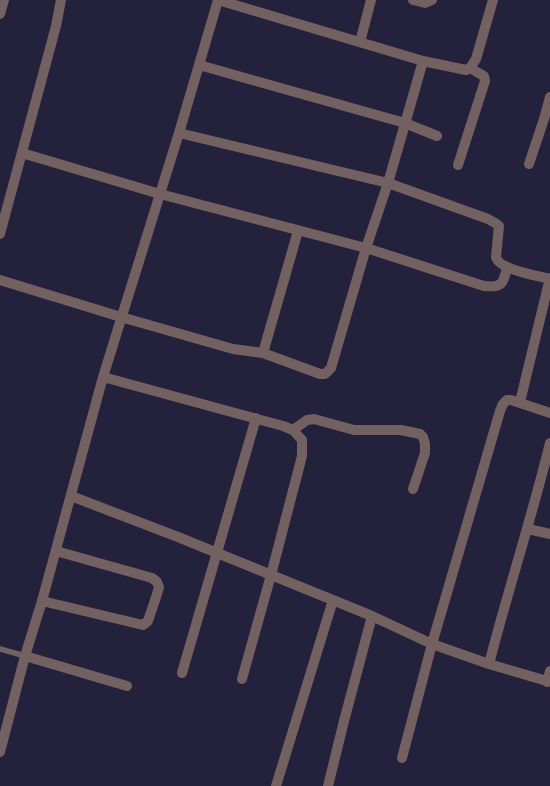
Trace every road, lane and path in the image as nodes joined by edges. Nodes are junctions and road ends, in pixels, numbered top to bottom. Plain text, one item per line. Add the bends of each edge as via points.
1 (4, 0) edge
2 (61, 0) edge
3 (218, 0) edge
4 (371, 0) edge
5 (413, 0) edge
6 (432, 0) edge
7 (493, 0) edge
8 (0, 14) edge
9 (360, 42) junction
10 (423, 61) junction
11 (199, 65) junction
12 (470, 68) junction
13 (550, 97) edge
14 (405, 123) junction
15 (179, 133) junction
16 (437, 136) dead end
17 (22, 153) junction
18 (529, 164) dead end
19 (458, 165) dead end
20 (388, 183) junction
21 (160, 194) junction
22 (298, 231) junction
23 (0, 234) edge
24 (366, 248) junction
25 (507, 268) junction
26 (550, 279) edge
27 (0, 280) edge
28 (122, 317) junction
29 (263, 353) junction
30 (103, 377) junction
31 (520, 402) junction
32 (550, 413) edge
33 (256, 418) junction
34 (294, 430) junction
35 (550, 443) edge
36 (413, 489) dead end
37 (71, 496) junction
38 (528, 529) junction
39 (550, 534) edge
40 (56, 551) junction
41 (216, 553) junction
42 (271, 575) junction
43 (333, 600) junction
44 (42, 601) junction
45 (372, 616) junction
46 (432, 644) junction
47 (0, 649) edge
48 (25, 656) junction
49 (489, 664) junction
50 (550, 671) edge
51 (182, 673) dead end
52 (242, 679) dead end
53 (549, 682) edge
54 (127, 686) dead end
55 (0, 752) edge
56 (402, 758) dead end
57 (276, 786) edge
58 (328, 786) edge

1 - 8 street
2 - 17 street
3 - 9 street
3 - 11 street
4 - 9 street
5 - 6 street via 425,3
7 - 12 street via 476,59
9 - 10 street
10 - 12 street via 461,70
10 - 14 street
11 - 14 street
11 - 15 street
12 - 19 street via 484,76 485,81
13 - 18 street
14 - 16 street
14 - 20 street
15 - 20 street
15 - 21 street
17 - 21 street
17 - 23 street
20 - 24 street
20 - 25 street via 495,223 499,226 497,260
21 - 22 street
21 - 28 street
22 - 24 street
22 - 29 street
24 - 25 street via 490,287 504,280
24 - 29 street via 328,372 320,374
25 - 26 street
26 - 31 street
27 - 28 street
28 - 29 street via 233,349
28 - 30 street
30 - 33 street
30 - 37 street
31 - 32 street
31 - 46 street via 507,400 500,411
33 - 34 street
33 - 41 street
34 - 36 street via 307,420 314,419 354,430 401,430 420,434 425,444 425,453
34 - 42 street via 302,440 302,456
35 - 38 street
37 - 40 street
37 - 41 street
38 - 39 street
38 - 49 street
40 - 44 street
40 - 44 street via 152,578 157,582 157,594 148,621 143,624
41 - 42 street
41 - 51 street
42 - 43 street
42 - 52 street
43 - 45 street
43 - 57 street
44 - 48 street
45 - 46 street
45 - 58 street
46 - 49 street
46 - 56 street
47 - 48 lane
48 - 54 street
48 - 55 street
49 - 53 street
50 - 53 street

